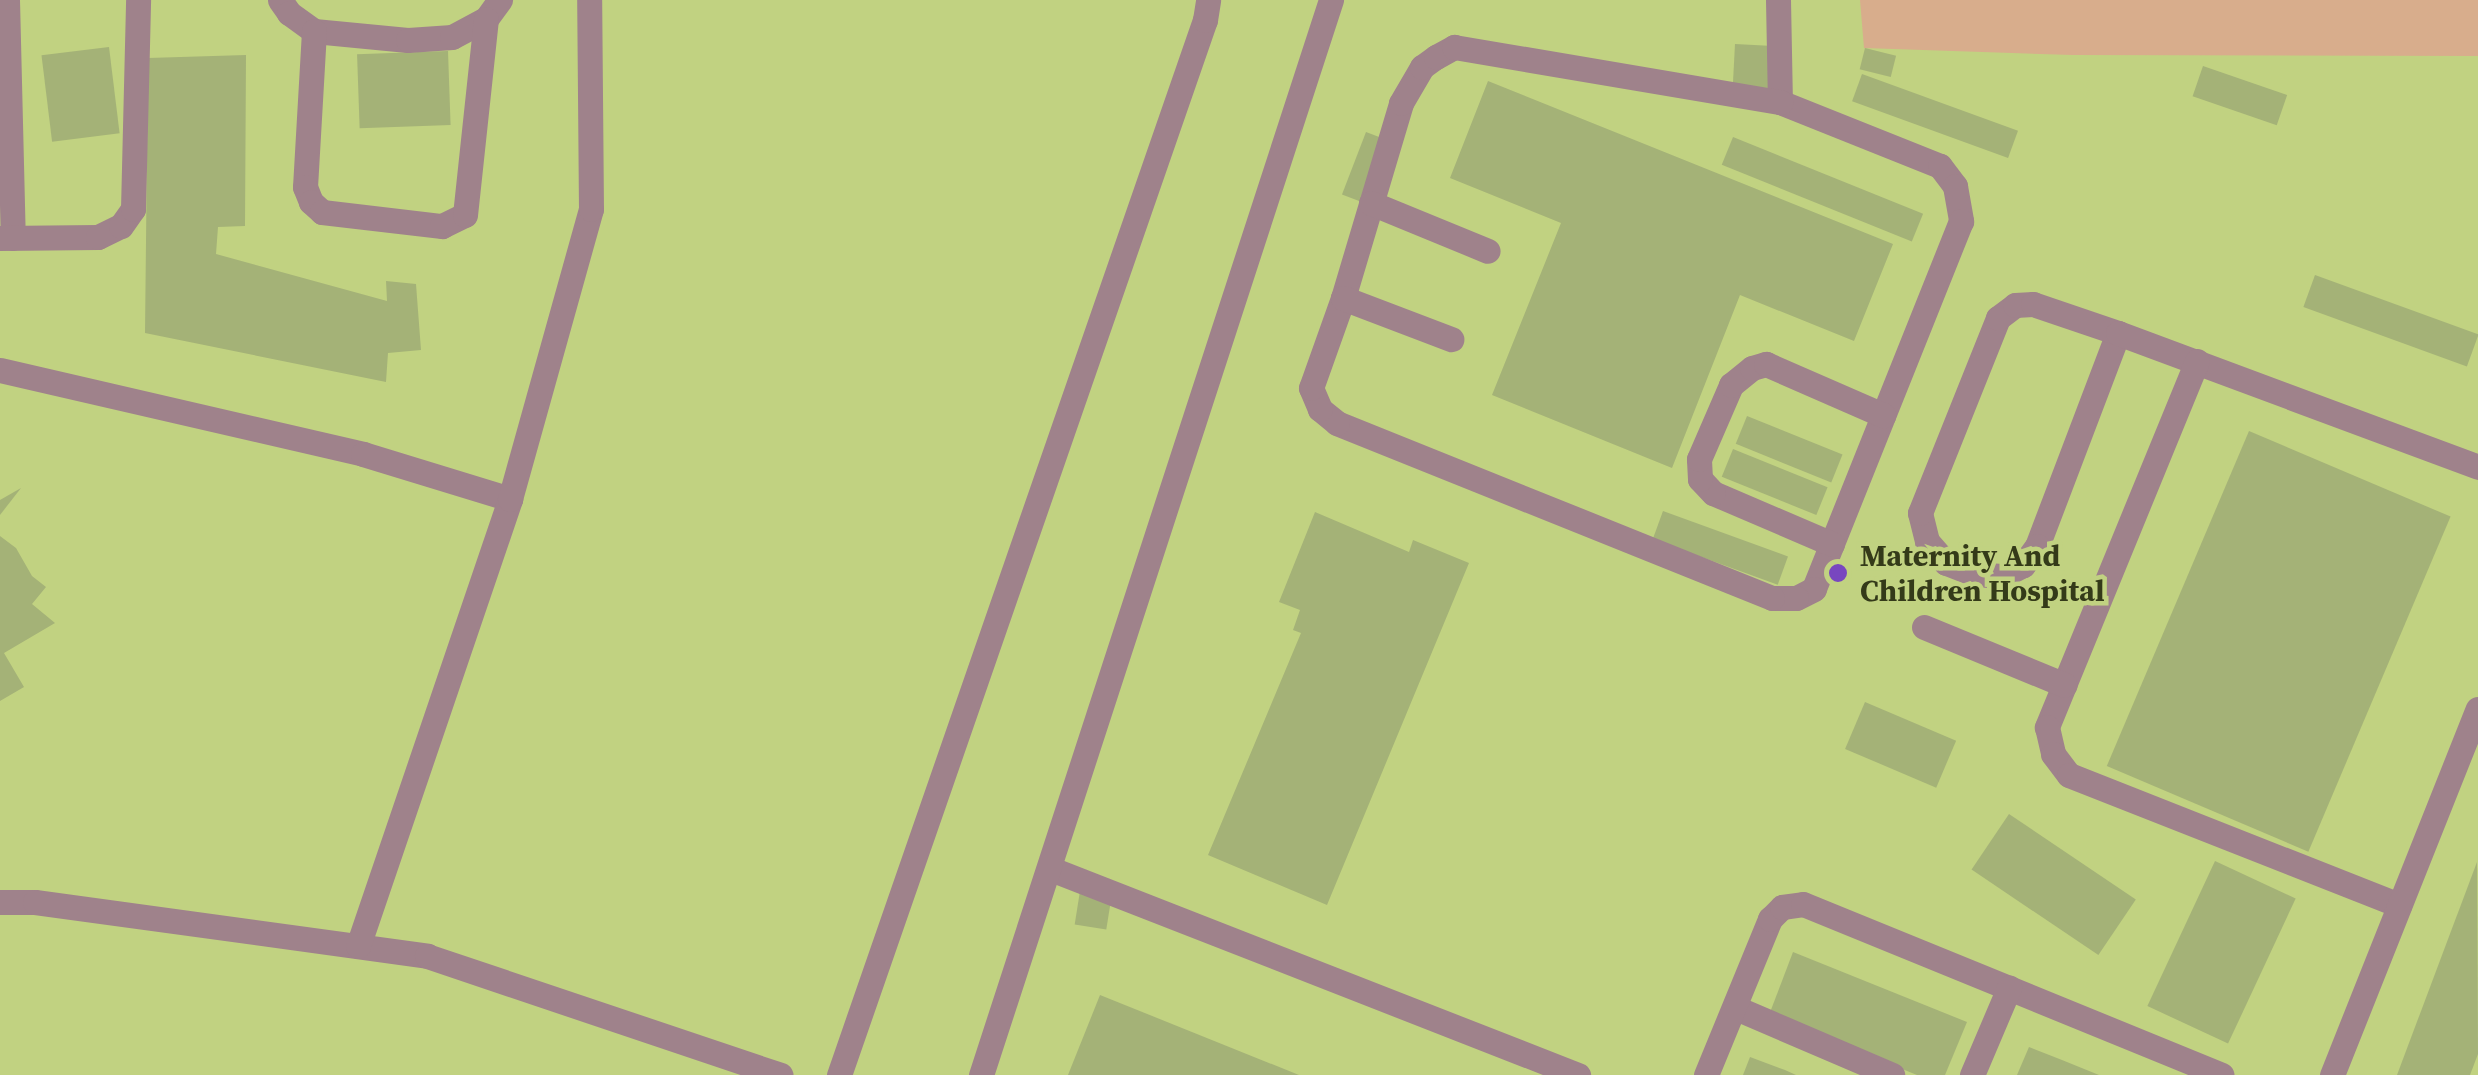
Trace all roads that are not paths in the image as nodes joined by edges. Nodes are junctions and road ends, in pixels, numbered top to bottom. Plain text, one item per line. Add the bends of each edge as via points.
1 (7, 0) edge
2 (138, 0) edge
3 (280, 0) edge
4 (589, 0) edge
5 (1208, 0) edge
6 (1332, 0) edge
7 (1778, 0) edge
8 (493, 10) edge
9 (314, 31) junction
10 (1780, 102) junction
11 (1371, 203) junction
12 (6, 238) edge
13 (1488, 251) dead end
14 (1344, 298) junction
15 (2118, 332) junction
16 (1451, 339) dead end
17 (2197, 361) junction
18 (0, 370) edge
19 (1884, 415) junction
20 (2478, 467) edge
21 (510, 499) junction
22 (1832, 544) junction
23 (1924, 627) dead end
24 (2065, 685) junction
25 (2478, 709) edge
26 (1051, 869) junction
27 (0, 902) edge
28 (2399, 906) junction
29 (358, 946) junction
30 (2009, 988) junction
31 (1736, 1008) junction
32 (781, 1075) edge
33 (839, 1075) edge
34 (982, 1075) edge
35 (1578, 1075) edge
36 (1706, 1075) edge
37 (1892, 1075) edge
38 (1972, 1075) edge
39 (2221, 1075) edge
40 (2332, 1075) edge

1 - 12 street
2 - 12 street via 133,210 121,226 98,236
3 - 9 street
4 - 21 street via 591,208
5 - 33 street
6 - 26 street
7 - 10 street
8 - 9 street via 452,37
8 - 9 street via 465,215 442,226 322,212 311,202 305,187
10 - 11 street via 1454,47 1422,66 1401,103
10 - 19 street via 1940,166 1956,186 1961,220
11 - 13 street
11 - 14 street
14 - 16 street
14 - 22 street via 1311,388 1320,409 1337,423 1772,598 1796,598 1814,589
15 - 15 street via 2033,304 2014,306 1998,318 1920,513 1928,541 1946,563 2002,576 2023,565 2037,546
15 - 17 street
17 - 20 street
17 - 24 street
18 - 21 street via 363,454
19 - 22 street
19 - 22 street via 1766,364 1731,385 1699,459 1700,480 1713,493
21 - 29 street
23 - 24 street
24 - 28 street via 2048,726 2052,754 2068,774
25 - 28 street
26 - 34 street
26 - 35 street
27 - 29 street
28 - 40 street
29 - 32 street via 426,956
30 - 31 street via 1803,904 1782,907 1770,920
30 - 38 street
30 - 39 street
31 - 36 street
31 - 37 street

